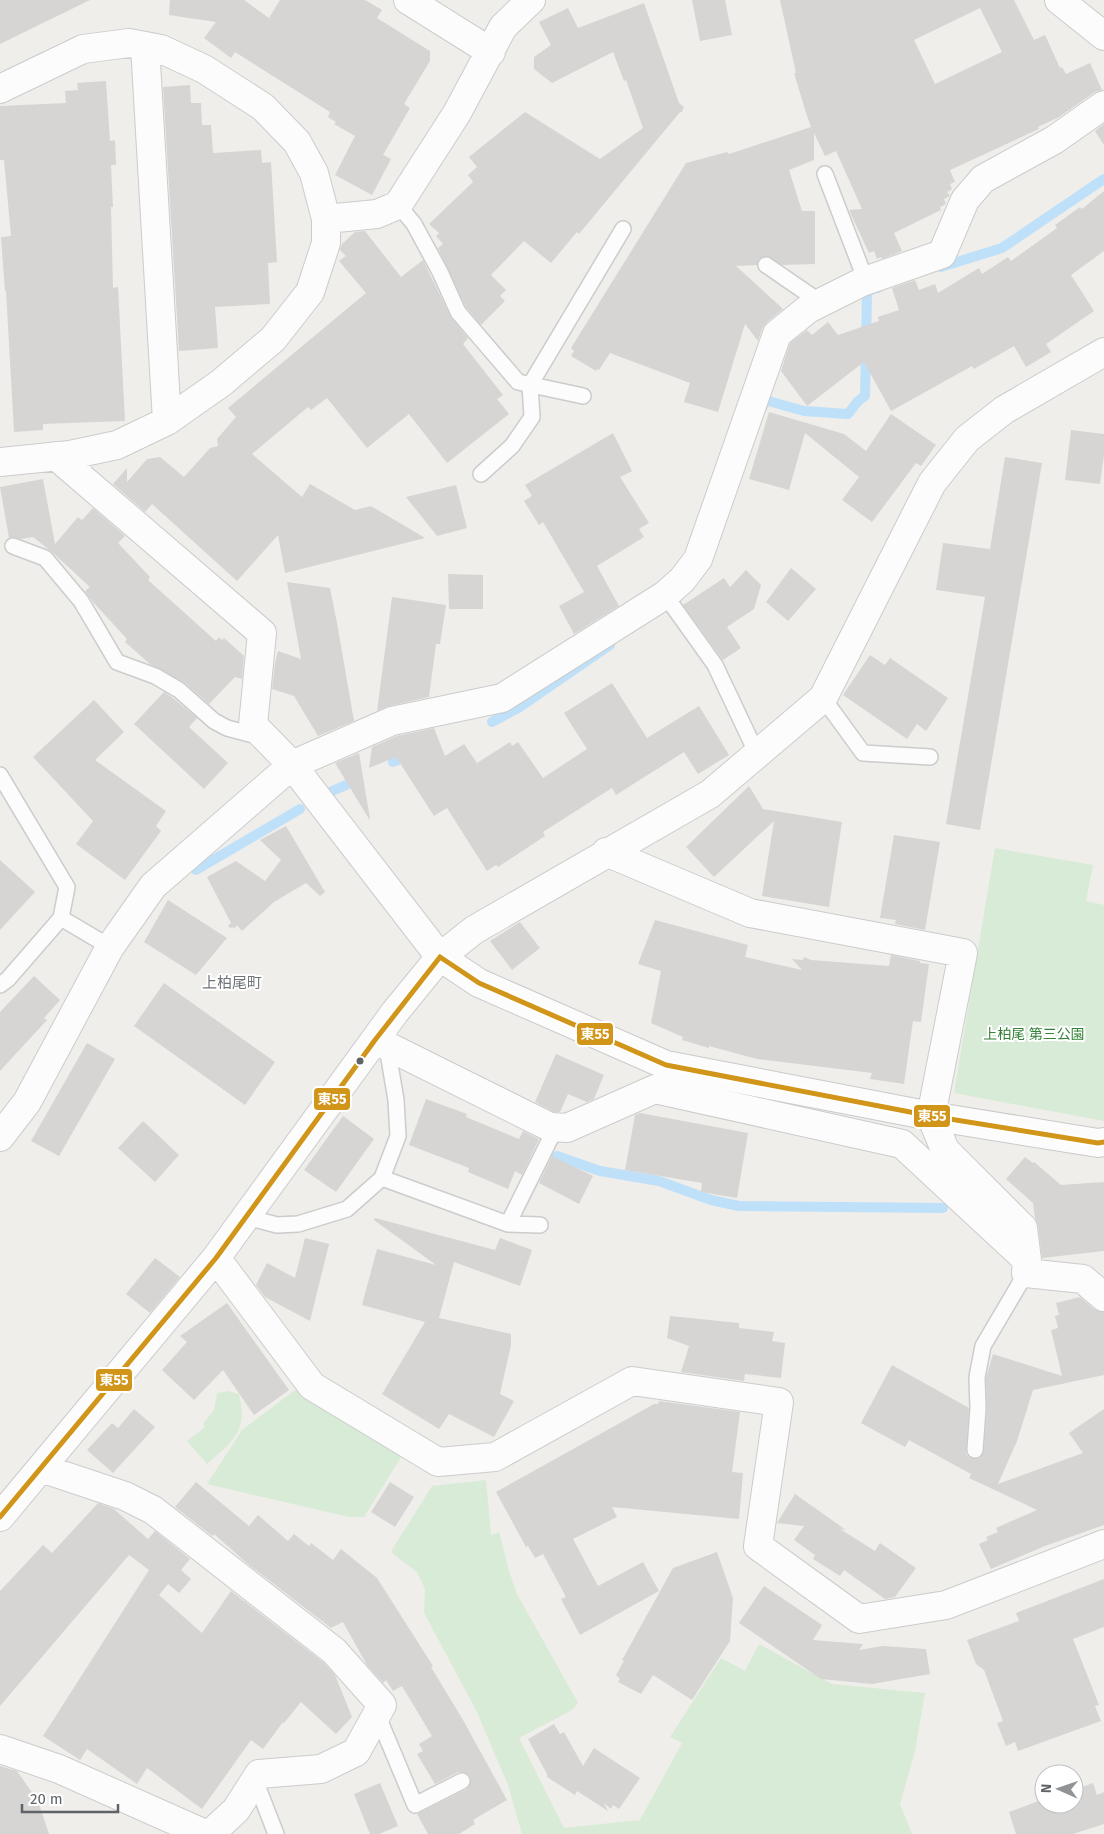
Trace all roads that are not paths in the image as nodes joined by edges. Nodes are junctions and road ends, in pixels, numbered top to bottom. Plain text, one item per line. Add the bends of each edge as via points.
1 (408, 0) edge
2 (531, 0) edge
3 (1059, 0) edge
4 (1104, 36) edge
5 (145, 46) junction
6 (491, 52) junction
7 (0, 89) edge
8 (1104, 104) edge
9 (826, 174) dead end
10 (398, 205) junction
11 (326, 219) junction
12 (623, 229) dead end
13 (766, 265) dead end
14 (866, 281) junction
15 (820, 302) junction
16 (1104, 352) edge
17 (530, 385) junction
18 (582, 396) dead end
19 (167, 421) junction
20 (0, 454) edge
21 (56, 456) junction
22 (0, 462) edge
23 (481, 474) dead end
24 (13, 546) dead end
25 (665, 595) junction
26 (823, 698) junction
27 (264, 738) junction
28 (757, 754) junction
29 (930, 757) dead end
30 (292, 765) junction
31 (0, 775) edge
32 (606, 852) junction
33 (61, 918) junction
34 (110, 947) junction
35 (440, 958) junction
36 (0, 985) edge
37 (381, 1043) junction
38 (931, 1116) junction
39 (556, 1127) junction
40 (0, 1137) edge
41 (1104, 1142) edge
42 (382, 1178) junction
43 (246, 1217) junction
44 (508, 1224) junction
45 (540, 1224) dead end
46 (216, 1258) junction
47 (1026, 1266) junction
48 (1104, 1297) edge
49 (975, 1450) dead end
50 (42, 1468) junction
51 (0, 1517) edge
52 (1104, 1544) edge
53 (377, 1714) junction
54 (0, 1749) edge
55 (255, 1780) junction
56 (462, 1780) dead end
57 (205, 1834) edge
58 (210, 1834) edge
59 (276, 1834) edge

1 - 6 street
2 - 6 street via 503,27
3 - 4 street
5 - 7 street via 129,43 83,49
5 - 11 street via 161,49 204,69 263,108 297,142 314,173
5 - 19 street
6 - 10 street via 457,113
8 - 14 street via 1054,140 983,179 966,200 942,254
9 - 14 lane
10 - 11 street via 377,214
10 - 17 lane via 414,224 458,312 518,382
11 - 19 street via 326,243 310,292 273,339 221,383
12 - 17 lane
13 - 15 lane
14 - 15 street
15 - 25 street via 777,334 698,559
16 - 26 street via 1004,410 967,439 932,483
17 - 18 lane
17 - 23 lane via 532,417 512,446
19 - 21 street via 117,445
20 - 22 street
21 - 22 street
21 - 27 street via 262,633 253,725
24 - 27 lane via 45,558 81,601 117,662 155,676 179,690 214,721 227,728
25 - 28 lane via 715,665
25 - 30 street via 502,698 392,721
26 - 28 street
26 - 29 lane via 863,753
27 - 30 street
28 - 32 street via 710,794
30 - 34 street via 153,886
30 - 35 street
31 - 33 lane via 67,887
32 - 35 street via 474,930
32 - 38 street via 750,913 963,953
33 - 34 lane
33 - 36 lane
34 - 40 street via 27,1102
35 - 37 street
35 - 38 street via 479,983 666,1065
37 - 39 street via 550,1127
37 - 42 lane via 396,1100 398,1136
37 - 43 street
38 - 41 street
38 - 47 street via 945,1150 1023,1228
39 - 44 lane
39 - 47 street via 567,1128 655,1090 902,1144
42 - 43 lane via 347,1209 298,1224 277,1224
42 - 44 lane
43 - 46 street
44 - 45 lane
46 - 50 street
46 - 52 street via 312,1386 438,1462 495,1457 632,1381 779,1402 758,1546 859,1619 946,1605
47 - 48 street via 1083,1279
47 - 49 lane via 983,1346 977,1377
50 - 51 street
50 - 53 street via 125,1496 152,1510 334,1651 382,1705
53 - 55 street via 356,1752 321,1769 259,1774
53 - 56 lane via 415,1805
54 - 57 street via 59,1769
55 - 58 street via 236,1810
55 - 59 lane

